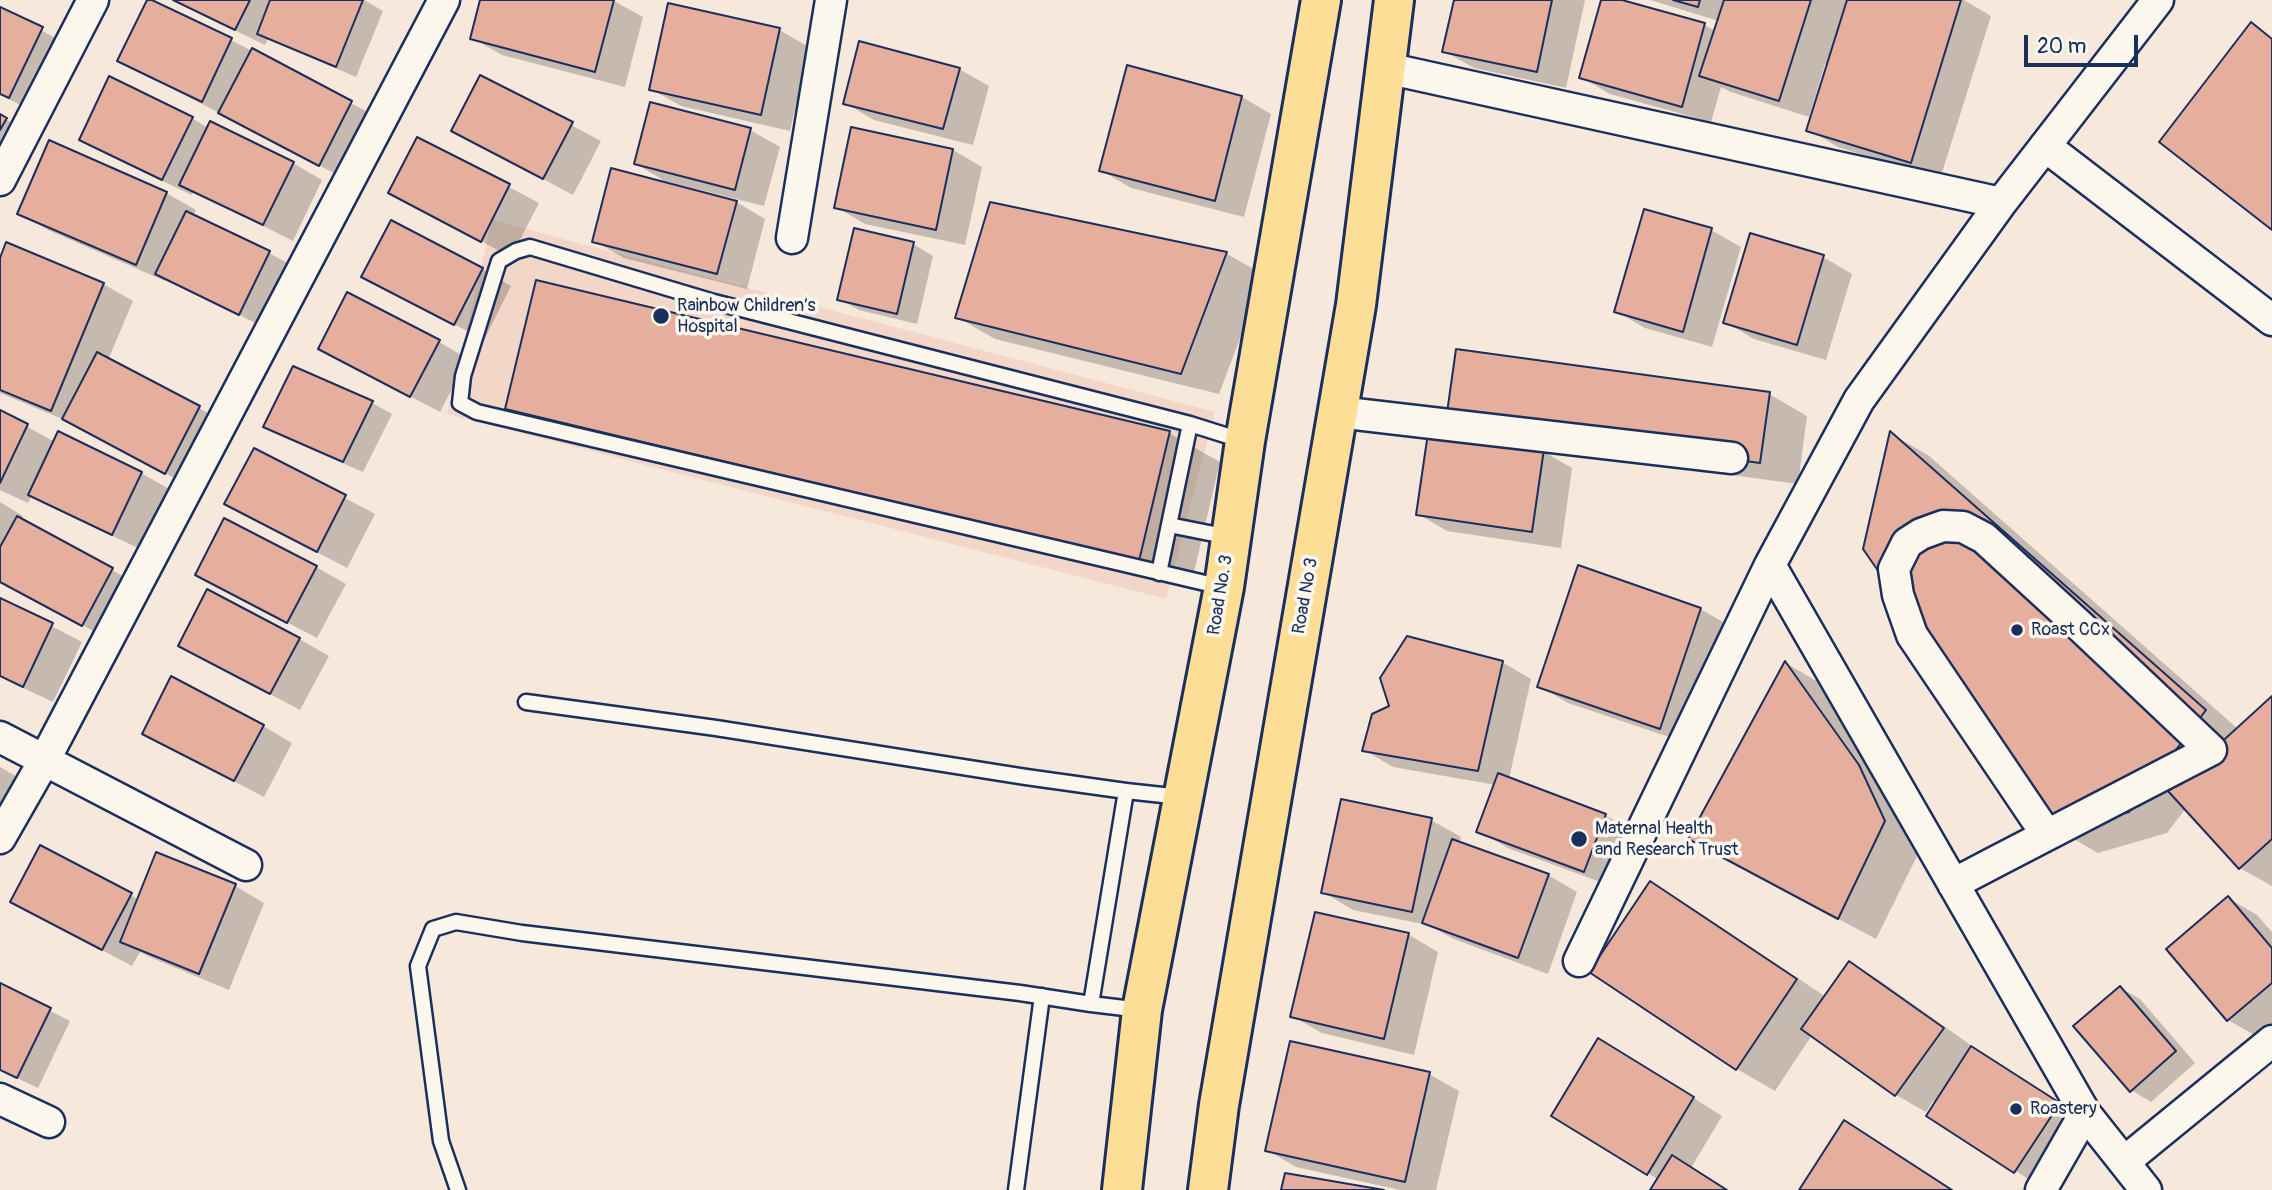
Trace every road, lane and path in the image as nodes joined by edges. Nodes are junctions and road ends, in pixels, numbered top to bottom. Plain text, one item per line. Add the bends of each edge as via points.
1 (93, 0) edge
2 (444, 0) edge
3 (831, 0) edge
4 (1321, 0) edge
5 (1394, 0) edge
6 (2158, 0) edge
7 (1386, 68) junction
8 (2045, 146) junction
9 (0, 180) edge
10 (2001, 203) junction
11 (792, 238) dead end
12 (2272, 320) edge
13 (1338, 412) junction
14 (1190, 424) junction
15 (1245, 441) junction
16 (1732, 458) dead end
17 (1169, 525) junction
18 (1230, 537) junction
19 (1770, 565) junction
20 (1159, 573) junction
21 (1224, 587) junction
22 (526, 702) dead end
23 (0, 737) edge
24 (44, 761) junction
25 (1126, 791) junction
26 (1183, 797) junction
27 (2047, 835) junction
28 (0, 838) edge
29 (246, 865) dead end
30 (1953, 884) junction
31 (1579, 961) dead end
32 (1042, 996) junction
33 (1091, 1004) junction
34 (1142, 1010) junction
35 (2272, 1041) edge
36 (0, 1099) edge
37 (2085, 1113) junction
38 (49, 1122) dead end
39 (2124, 1162) junction
40 (458, 1190) edge
41 (1016, 1190) edge
42 (1122, 1190) edge
43 (1208, 1190) edge
44 (2041, 1190) edge
45 (2146, 1190) edge

1 - 9 street
2 - 24 street
3 - 11 street
4 - 15 main road, Road No. 3
5 - 7 main road, Road No 3
6 - 8 street
7 - 10 street
7 - 13 main road, Road No 3
8 - 10 street
8 - 12 street
10 - 19 street via 1859,400
13 - 16 street
13 - 43 main road, Road No 3
14 - 15 lane
14 - 17 lane
14 - 20 lane via 714,302 530,247 499,261 463,376 460,402 477,412
15 - 18 main road, Road No. 3
17 - 18 lane
17 - 20 lane
18 - 21 main road, Road No. 3
19 - 30 street
19 - 31 street
20 - 21 lane
21 - 26 main road, Road No. 3
22 - 25 lane
23 - 24 street
24 - 28 street
24 - 29 street
25 - 26 lane
25 - 33 lane
26 - 34 main road, Road No. 3
27 - 27 street via 2211,750 1984,538 1963,527 1943,526 1921,534 1908,543 1894,569 1912,635
27 - 30 street
30 - 37 street
32 - 33 lane
32 - 40 lane via 456,922 433,929 418,966 441,1141
32 - 41 lane
33 - 34 lane
34 - 42 main road, Road No. 3
35 - 39 street
36 - 38 street
37 - 39 street
37 - 44 street
39 - 45 street

